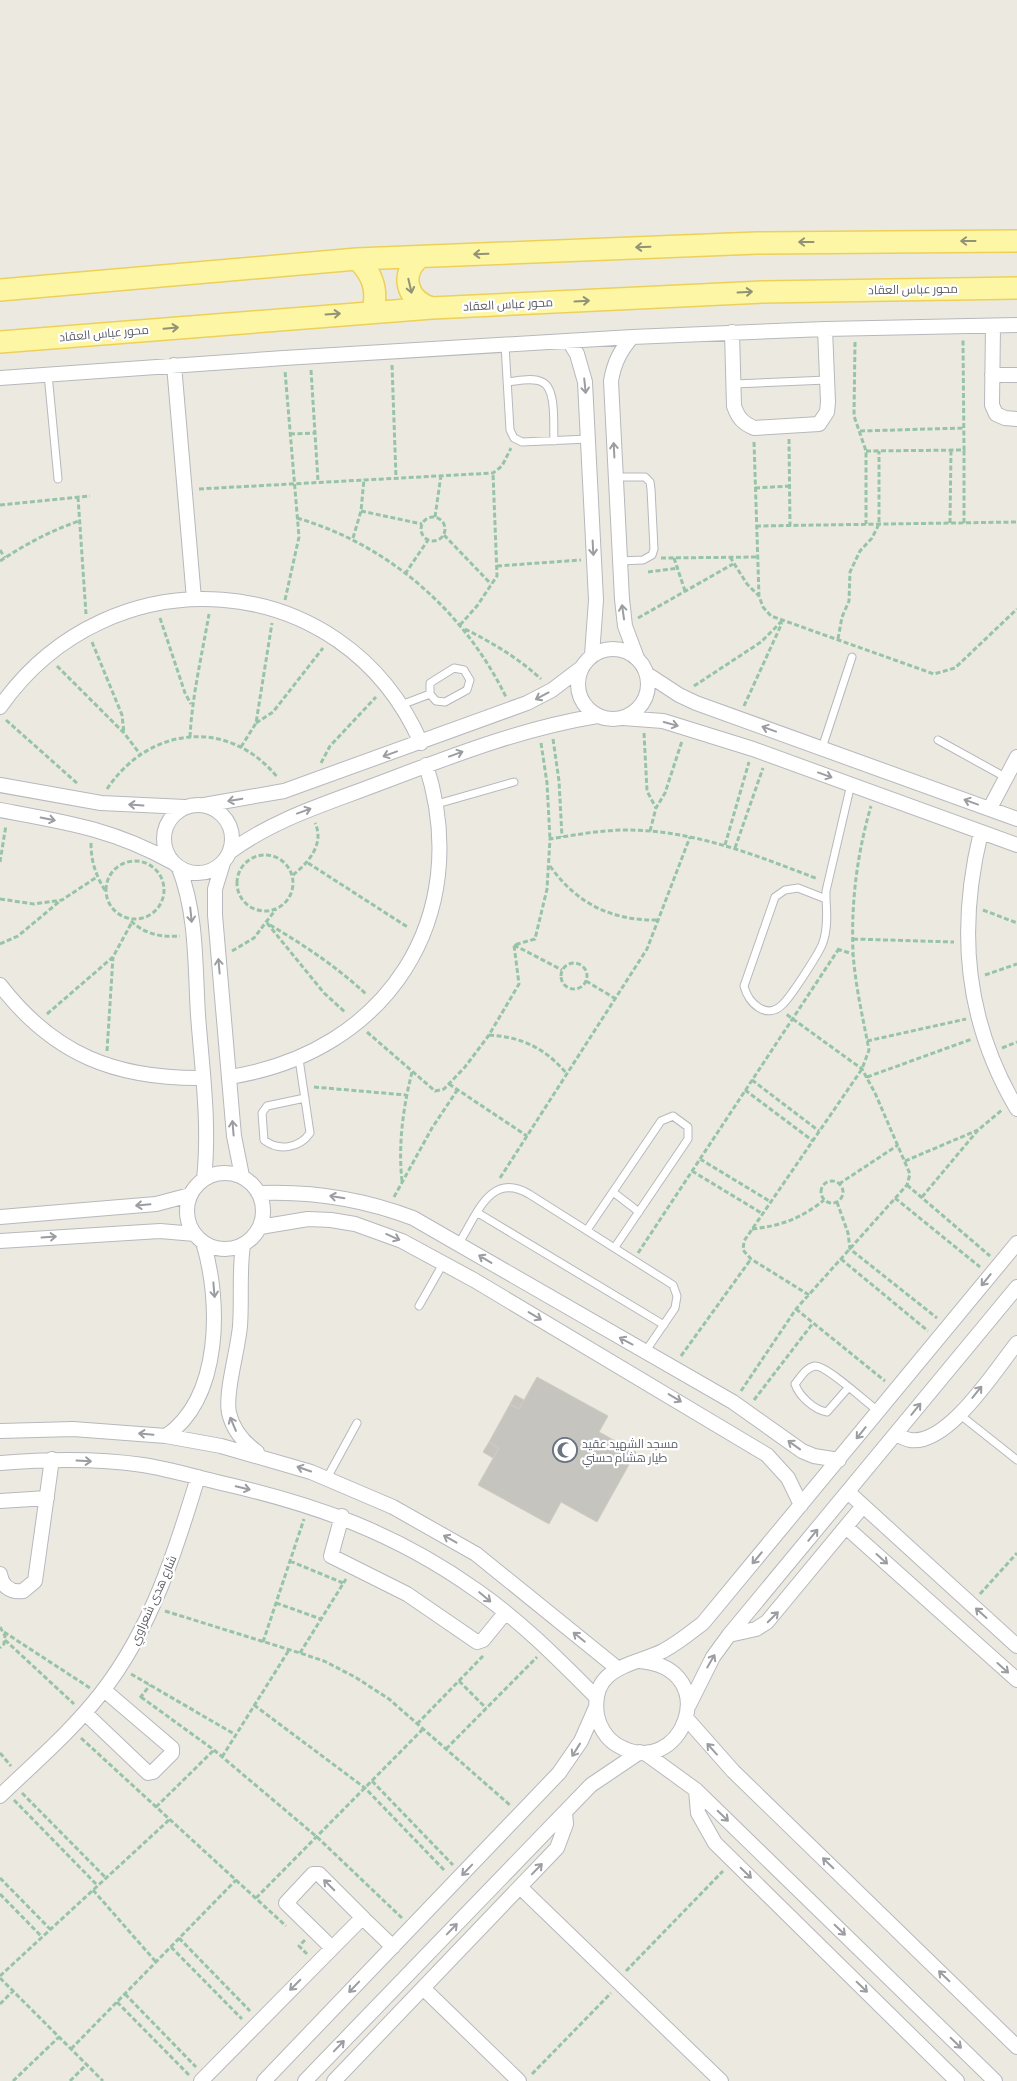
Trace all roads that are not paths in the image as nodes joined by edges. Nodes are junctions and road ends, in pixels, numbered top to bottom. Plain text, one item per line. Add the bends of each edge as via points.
1 (1017, 241) edge
2 (420, 257) junction
3 (357, 259) junction
4 (1017, 288) edge
5 (0, 290) edge
6 (432, 308) junction
7 (373, 311) junction
8 (1017, 325) edge
9 (993, 326) junction
10 (825, 329) junction
11 (732, 332) junction
12 (632, 337) junction
13 (569, 341) junction
14 (0, 342) edge
15 (505, 345) junction
16 (174, 365) junction
17 (48, 374) junction
18 (1017, 374) edge
19 (992, 375) junction
20 (0, 378) edge
21 (827, 380) junction
22 (507, 382) junction
23 (734, 384) junction
24 (1017, 419) edge
25 (588, 439) junction
26 (554, 440) junction
27 (616, 477) junction
28 (58, 479) dead end
29 (620, 562) junction
30 (194, 599) junction
31 (592, 655) junction
32 (852, 656) dead end
33 (637, 658) junction
34 (581, 668) junction
35 (647, 674) junction
36 (430, 694) junction
37 (401, 705) junction
38 (0, 707) edge
39 (597, 716) junction
40 (623, 718) junction
41 (938, 740) dead end
42 (421, 743) junction
43 (822, 748) junction
44 (1017, 757) edge
45 (426, 765) junction
46 (1005, 777) junction
47 (514, 782) dead end
48 (850, 784) junction
49 (0, 785) edge
50 (437, 804) junction
51 (204, 805) junction
52 (185, 807) junction
53 (990, 808) junction
54 (0, 810) edge
55 (1017, 819) edge
56 (981, 832) junction
57 (1017, 845) edge
58 (231, 851) junction
59 (223, 863) junction
60 (175, 865) junction
61 (826, 899) junction
62 (0, 986) edge
63 (299, 1059) junction
64 (229, 1077) junction
65 (203, 1078) junction
66 (305, 1098) junction
67 (1015, 1105) edge
68 (242, 1176) junction
69 (204, 1179) junction
70 (614, 1192) junction
71 (260, 1193) junction
72 (190, 1195) junction
73 (478, 1212) junction
74 (639, 1212) junction
75 (0, 1218) edge
76 (260, 1227) junction
77 (587, 1230) junction
78 (199, 1238) junction
79 (0, 1241) edge
80 (459, 1243) junction
81 (1017, 1243) edge
82 (243, 1245) junction
83 (615, 1248) junction
84 (444, 1262) junction
85 (1017, 1286) edge
86 (419, 1306) dead end
87 (664, 1325) junction
88 (1017, 1343) edge
89 (646, 1352) junction
90 (848, 1388) junction
91 (878, 1412) junction
92 (960, 1414) junction
93 (357, 1423) dead end
94 (0, 1431) edge
95 (896, 1434) junction
96 (166, 1436) junction
97 (267, 1457) junction
98 (52, 1459) junction
99 (839, 1460) junction
100 (1017, 1460) edge
101 (0, 1463) edge
102 (198, 1477) junction
103 (327, 1478) junction
104 (848, 1492) junction
105 (47, 1498) junction
106 (0, 1501) edge
107 (801, 1506) junction
108 (863, 1506) junction
109 (342, 1516) junction
110 (846, 1527) junction
111 (0, 1574) edge
112 (505, 1613) junction
113 (729, 1635) junction
114 (1017, 1646) edge
115 (639, 1660) junction
116 (618, 1668) junction
117 (1017, 1680) edge
118 (102, 1692) junction
119 (596, 1702) junction
120 (689, 1705) junction
121 (85, 1713) junction
122 (687, 1719) junction
123 (643, 1752) junction
124 (6, 1790) edge
125 (696, 1790) junction
126 (565, 1812) junction
127 (520, 1887) junction
128 (364, 1919) junction
129 (393, 1947) junction
130 (332, 1948) junction
131 (423, 1988) junction
132 (1017, 2047) edge
133 (510, 2078) edge
134 (200, 2079) edge
135 (264, 2081) edge
136 (305, 2081) edge
137 (334, 2081) edge
138 (721, 2081) edge
139 (957, 2081) edge
140 (995, 2081) edge

1 -> 2 main road via 757,242
2 - 3 main road
2 -> 6 main road via 410,268 409,290 418,302
3 - 5 main road
3 - 7 main road via 373,281
6 -> 4 main road, محور عباس العقاد via 763,292
6 - 7 main road, محور عباس العقاد
14 -> 7 main road, محور عباس العقاد
8 - 9 street
9 - 10 street
9 - 19 street
10 - 11 street
10 - 21 street
11 - 12 street
11 - 23 street
12 - 13 street
27 -> 12 street via 610,380 621,350
13 - 15 street
13 -> 25 street via 577,354 585,382
15 - 16 street
15 - 22 lane
16 - 17 street
16 - 30 street
17 - 20 street
17 - 28 lane
18 - 19 street
19 - 24 street via 992,404 996,414
21 - 23 lane
21 - 23 street via 828,402 819,424 754,428 737,416
22 - 26 lane via 510,430 514,438 522,442
22 - 26 lane via 536,380 550,387
25 - 26 lane
25 -> 31 street via 596,618
27 - 29 street
27 - 29 lane via 645,477 650,482 654,549 648,558
33 -> 29 street via 625,626
30 - 37 street via 254,604 278,611 332,637 352,652
30 - 38 street via 131,609 86,628 27,672
31 - 33 street via 620,649
31 - 34 street
32 - 43 lane
33 - 35 street
34 - 39 street via 577,690 587,710
34 -> 42 street via 552,690
35 - 40 street via 648,690 642,704
43 -> 35 street via 679,695
36 - 36 lane via 436,701 445,702 467,690 470,680 464,670 454,668 430,683
36 - 37 lane
37 - 42 street
39 - 40 street via 614,720
45 -> 39 street via 544,726
40 -> 48 street via 687,728
41 - 46 lane
42 -> 51 street via 284,791
53 -> 43 street
44 - 46 street
45 - 50 street
58 -> 45 street via 268,826
46 - 53 street
47 - 50 lane
48 - 56 street
48 - 61 lane
52 -> 49 street via 101,803
50 - 63 street via 440,849 437,885 422,937 404,969 377,1005 357,1024
51 - 52 street
51 - 58 street via 220,811 230,825
52 - 60 street via 176,812 164,831 166,853
53 - 55 street
54 -> 60 street via 94,828 130,840
56 - 57 street
56 - 67 street via 972,868 968,905 970,980 983,1035
58 - 59 street
59 - 60 street via 197,874
64 -> 59 street via 214,902
60 -> 65 street via 188,892
61 - 61 lane via 798,888 785,890 774,897 744,986 747,998 757,1008 770,1010 782,1005 822,944
62 - 65 street via 35,1024 65,1046 106,1066 170,1079
63 - 64 street via 276,1068
63 - 66 lane
68 -> 64 street via 234,1136
65 - 69 street via 207,1138
66 - 66 lane via 310,1133 305,1140 279,1148 264,1140 262,1113 267,1106
68 - 69 street via 222,1172
68 - 71 street
69 - 72 street
70 - 74 lane
70 - 74 lane via 661,1121 673,1116 688,1127 688,1139
70 - 77 lane
71 - 76 street via 264,1210
80 -> 71 street via 413,1218 356,1200 308,1193
72 -> 75 street via 156,1204
72 - 78 street via 187,1214
73 - 77 lane via 490,1194 502,1186 516,1186
73 - 80 lane
73 - 87 lane
74 - 83 lane
76 - 82 street via 256,1235
76 -> 84 street via 308,1220 355,1224 386,1233
77 - 83 lane
79 -> 78 street via 160,1231
78 - 82 street via 219,1249
78 -> 96 street via 209,1262 215,1303 208,1364 193,1409 186,1420
89 -> 80 street
81 -> 91 street
97 -> 82 street via 241,1438 229,1411 228,1394 240,1324
83 - 87 lane via 673,1285 677,1296 675,1308
84 - 86 lane
84 -> 107 street via 767,1455 788,1478
95 -> 85 street
87 - 89 lane
92 -> 88 street
99 -> 89 street via 802,1451 733,1402
90 - 90 lane via 821,1366 806,1370 795,1384 803,1397 820,1411 827,1412
90 - 91 lane
91 -> 99 street
92 - 95 street via 946,1428 930,1436 911,1440
92 - 100 lane
93 - 103 lane
96 -> 94 street via 73,1429
95 - 104 street
96 - 97 street
103 -> 97 street
98 - 101 street
98 -> 102 street via 144,1465
98 - 105 street
99 - 107 street
102 -> 109 street via 280,1496
102 - 118 street, شارع هدى شعراوي via 174,1557 152,1608 132,1648
116 -> 103 street via 476,1554 393,1507
104 - 108 street
113 -> 104 street
105 - 106 street
105 - 111 street via 35,1581 23,1592 12,1591 3,1584
107 -> 115 street via 703,1623 681,1640
108 - 110 street
114 -> 108 street
109 -> 112 street via 443,1568
109 - 112 street via 330,1554 407,1594 477,1642 483,1640
113 -> 110 street via 749,1632 767,1622
110 -> 117 street
112 - 119 street via 546,1647
120 -> 113 street via 713,1657
115 - 116 street
115 - 120 street via 667,1668 678,1677 686,1690
116 - 119 street via 601,1686
118 - 121 street, شارع هدى شعراوي
118 - 121 street via 172,1748 172,1752 153,1772 148,1773
119 - 123 street via 598,1721 605,1734 616,1745
119 -> 129 street via 571,1758
120 - 122 street
121 - 124 street, شارع هدى شعراوي
122 - 123 street via 676,1739 667,1746
132 -> 122 street via 722,1760
123 - 125 street
123 - 126 street via 591,1785
125 -> 139 street via 702,1823 715,1842
125 -> 140 street
127 -> 126 street via 557,1848 566,1824
136 -> 126 street
127 - 131 street
127 - 138 street
128 - 129 street
128 - 130 street
128 -> 130 street via 319,1874 313,1874 286,1902
129 -> 135 street
130 -> 134 street
131 - 133 street
131 - 137 street

